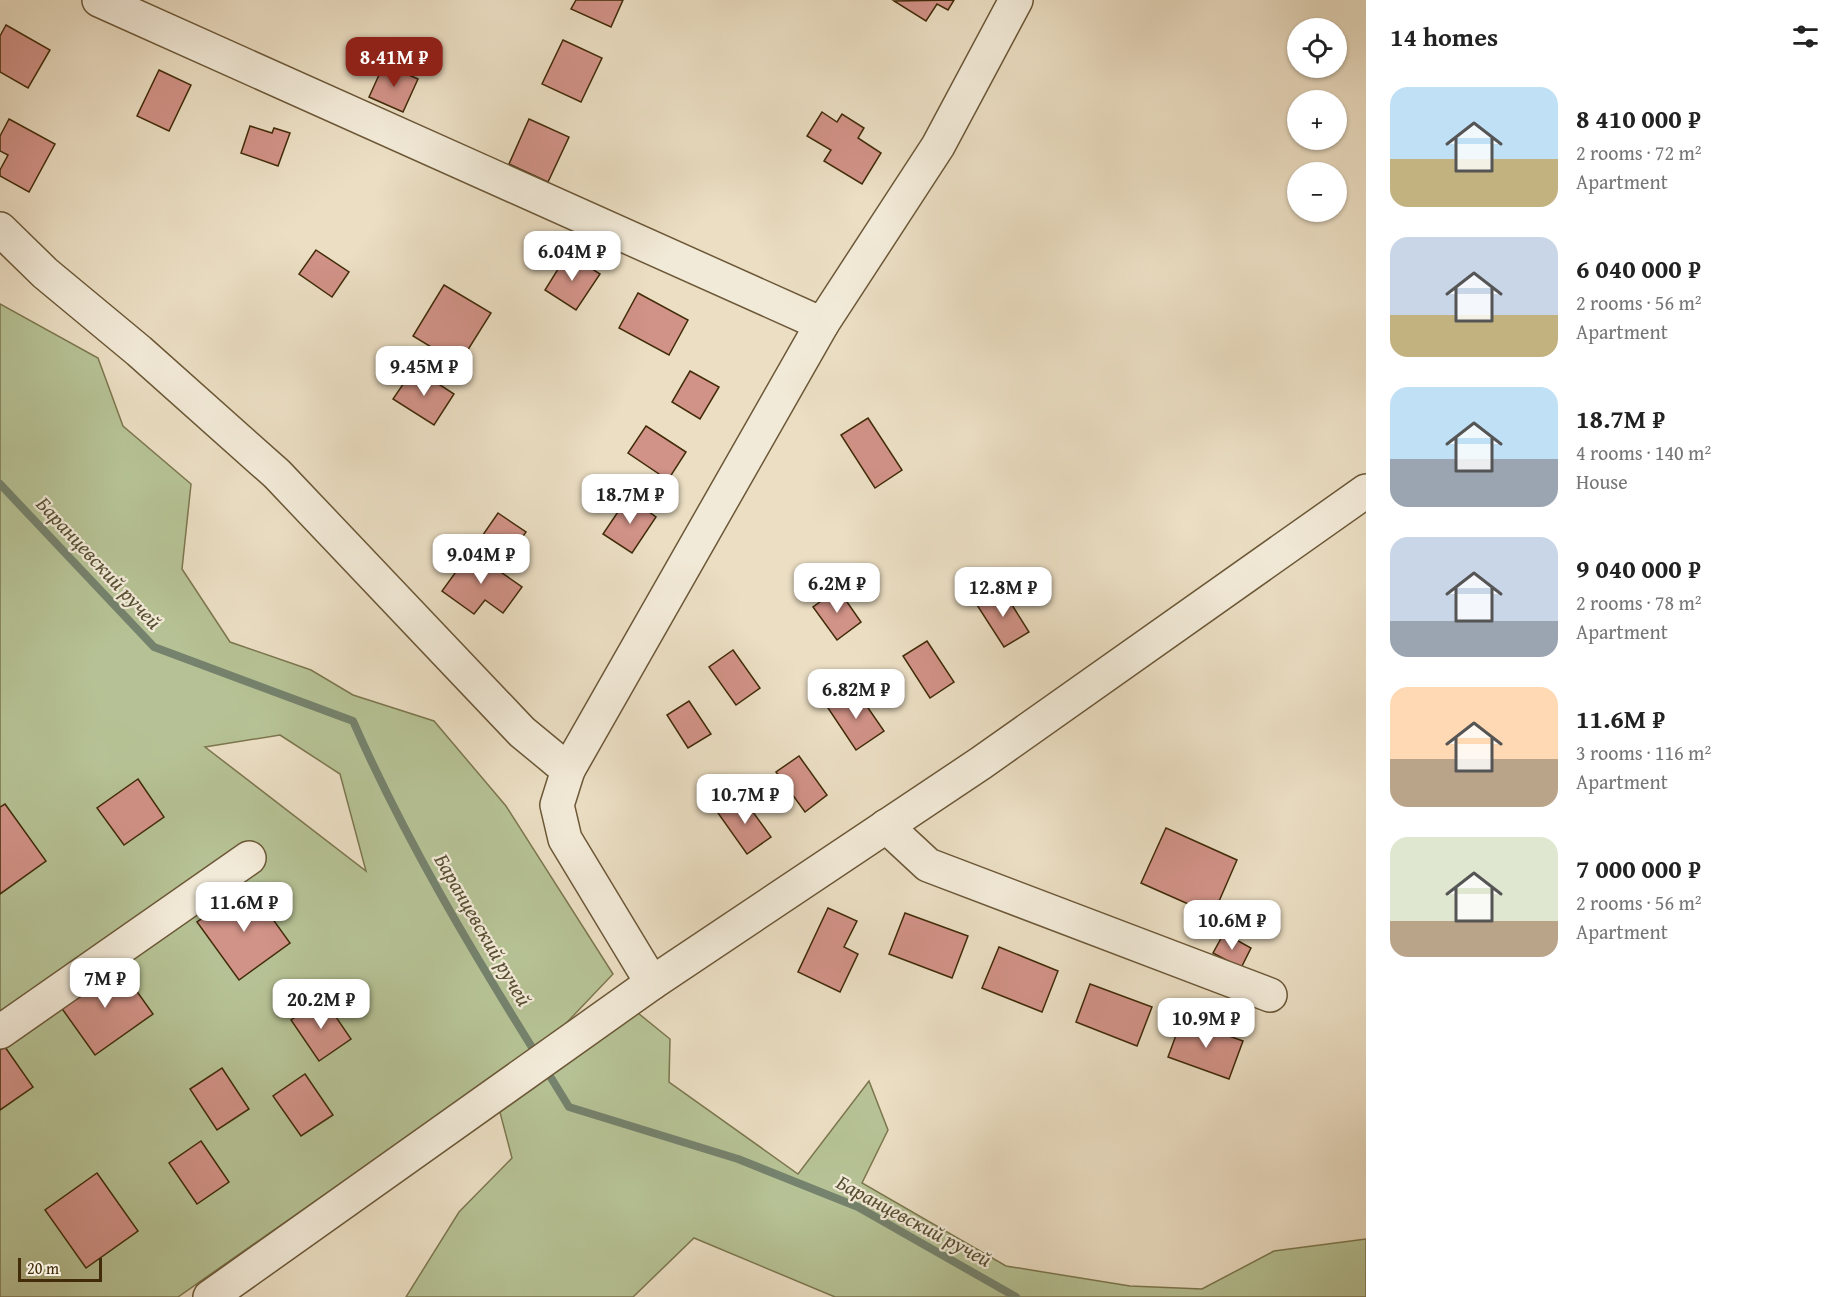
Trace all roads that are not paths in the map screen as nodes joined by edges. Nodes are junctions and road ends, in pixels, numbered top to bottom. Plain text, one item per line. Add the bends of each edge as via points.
1 (99, 0) edge
2 (1016, 0) edge
3 (0, 229) edge
4 (822, 324) junction
5 (1366, 491) edge
6 (568, 770) junction
7 (886, 826) junction
8 (249, 858) dead end
9 (652, 983) junction
10 (1270, 995) dead end
11 (0, 1032) edge
12 (210, 1297) edge

1 - 4 lane
2 - 4 lane via 938,146
3 - 6 lane via 45,273 278,474 522,732
4 - 6 lane
5 - 7 lane
6 - 9 lane via 557,805 565,839
7 - 9 lane
7 - 10 lane via 928,865
8 - 11 lane
9 - 12 lane

